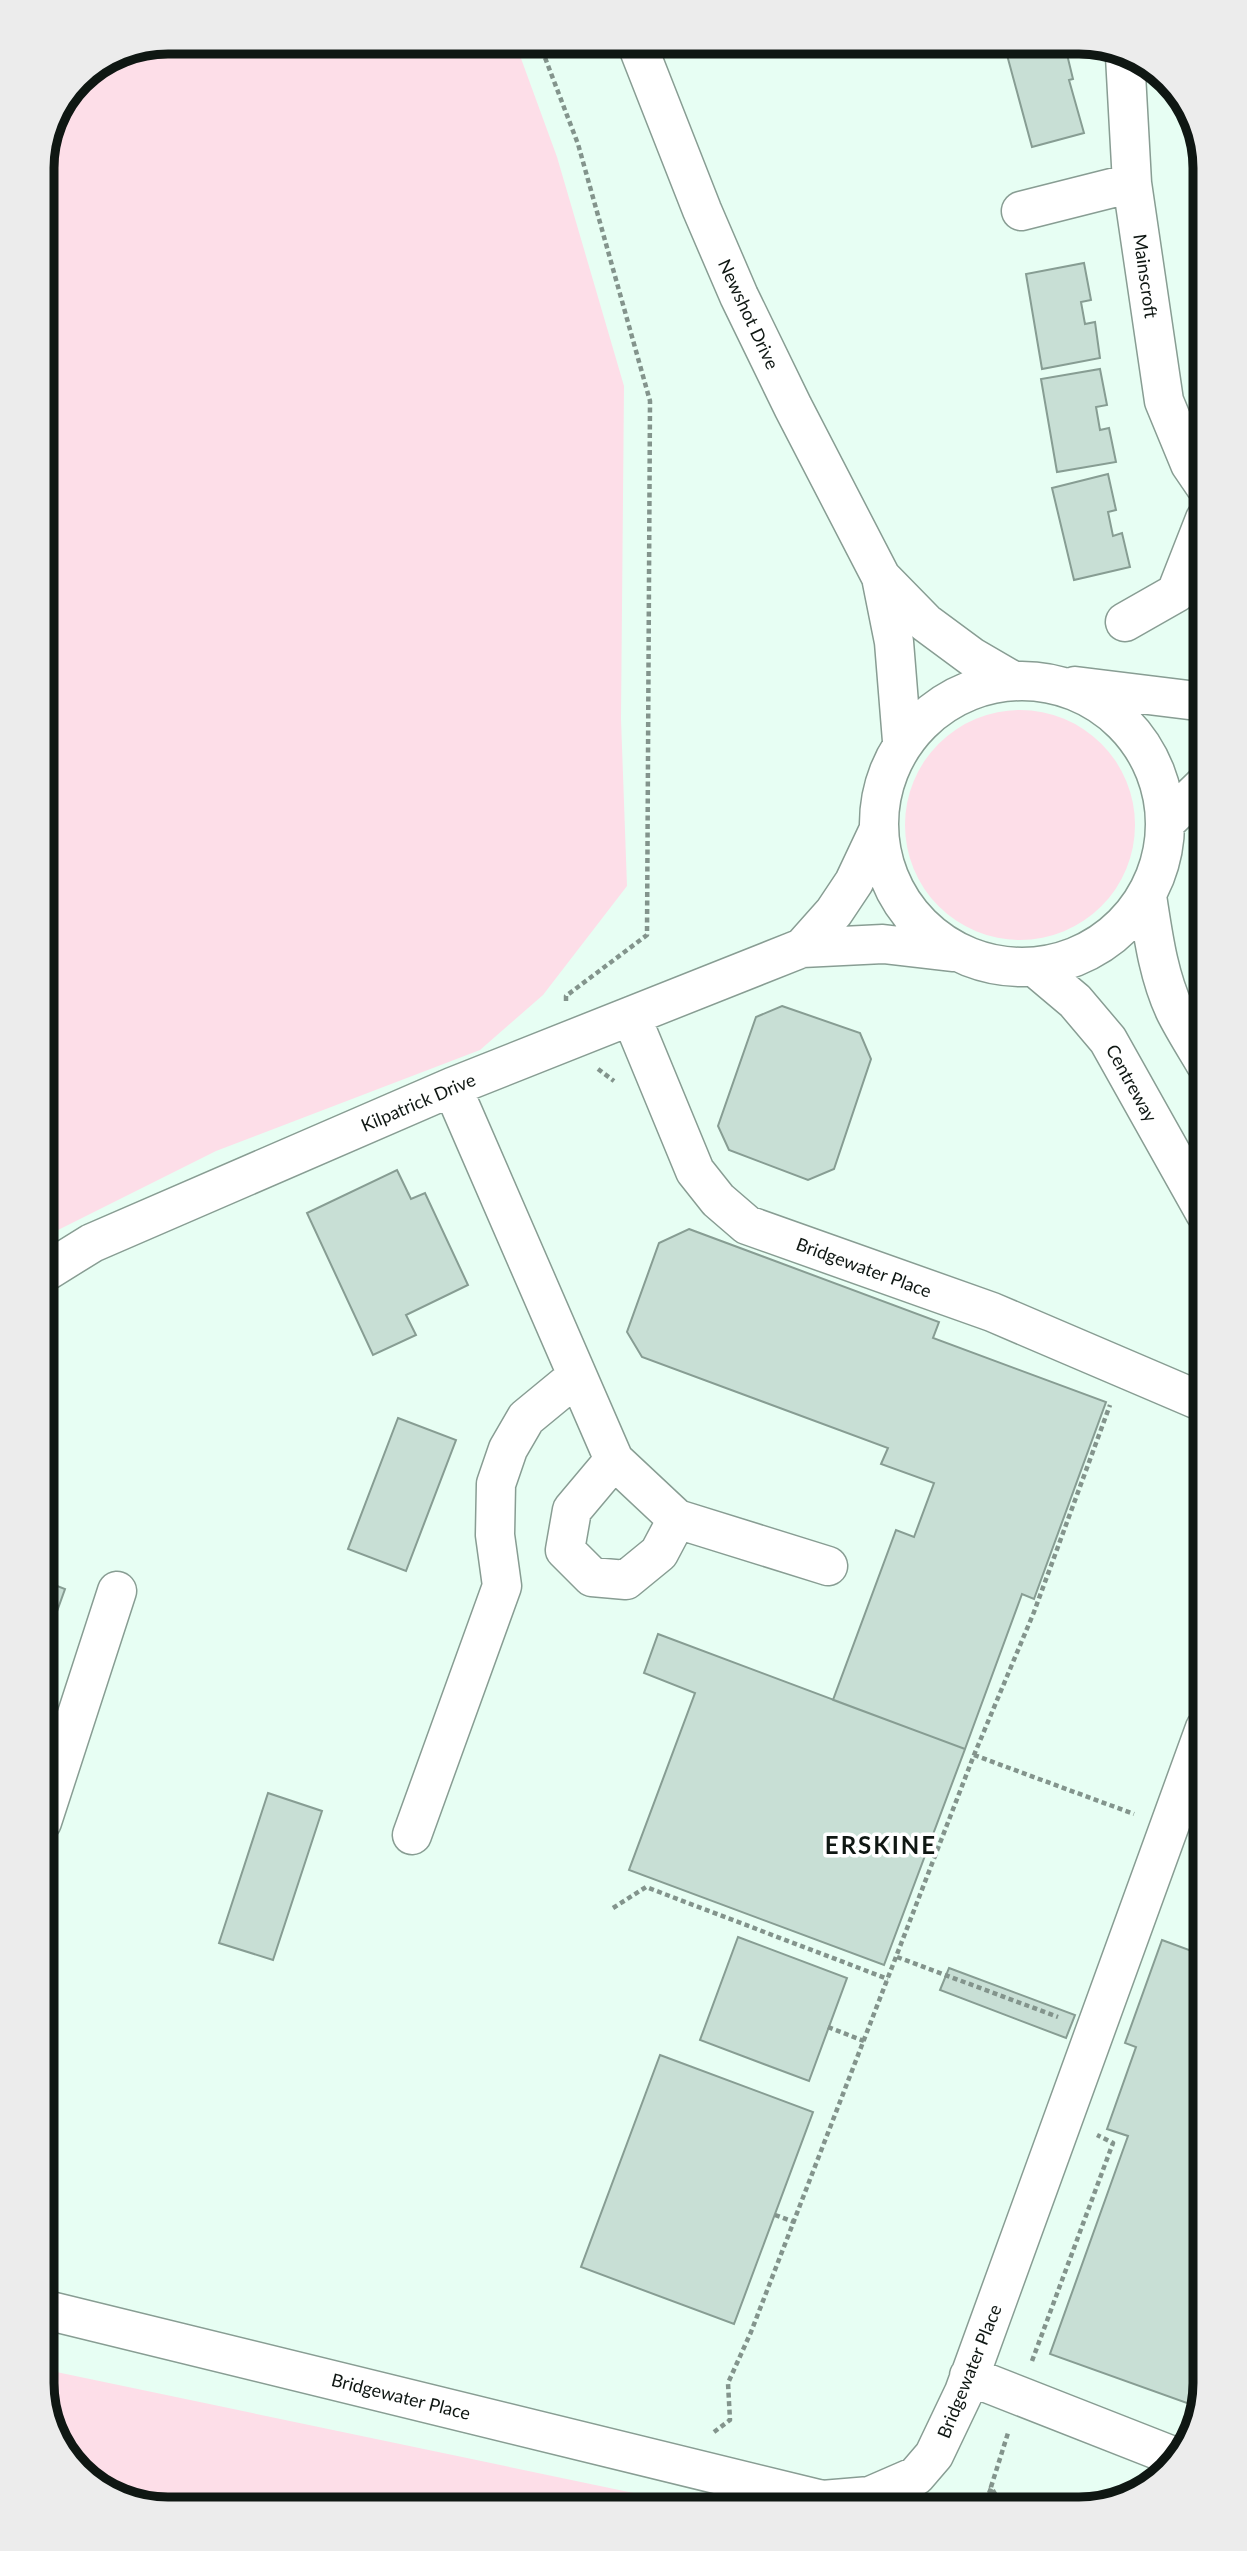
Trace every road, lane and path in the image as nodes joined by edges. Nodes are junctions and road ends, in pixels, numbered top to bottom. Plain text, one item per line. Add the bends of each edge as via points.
1 (544, 54) edge
2 (641, 54) edge
3 (1125, 64) edge
4 (1132, 183) junction
5 (1021, 211) dead end
6 (1193, 467) edge
7 (1193, 549) edge
8 (881, 577) junction
9 (1125, 622) dead end
10 (1010, 679) junction
11 (1062, 685) junction
12 (1193, 701) edge
13 (902, 741) junction
14 (1193, 796) edge
15 (1167, 821) junction
16 (879, 829) junction
17 (1147, 896) junction
18 (802, 948) junction
19 (952, 953) junction
20 (1037, 969) junction
21 (631, 1016) junction
22 (562, 1041) junction
23 (1193, 1042) edge
24 (452, 1087) junction
25 (624, 1089) dead end
26 (1193, 1192) edge
27 (54, 1267) edge
28 (1111, 1363) junction
29 (578, 1376) junction
30 (1193, 1398) edge
31 (614, 1460) junction
32 (677, 1518) junction
33 (828, 1566) dead end
34 (117, 1591) dead end
35 (974, 1755) junction
36 (1193, 1761) edge
37 (54, 1785) edge
38 (1169, 1827) junction
39 (412, 1835) dead end
40 (613, 1908) dead end
41 (897, 1957) junction
42 (888, 1979) junction
43 (828, 2027) dead end
44 (1095, 2031) junction
45 (864, 2041) junction
46 (1092, 2133) dead end
47 (775, 2215) dead end
48 (794, 2222) junction
49 (54, 2312) edge
50 (969, 2376) junction
51 (1019, 2395) junction
52 (1167, 2454) edge
53 (672, 2462) junction
54 (991, 2487) junction
55 (810, 2497) edge
56 (858, 2497) edge
57 (987, 2497) edge
58 (997, 2497) edge

1 - 22 path via 578,144 650,401 647,935 566,996
2 - 8 street, Newshot Drive via 739,296
3 - 4 street, Mainscroft
4 - 5 street
4 - 6 street, Mainscroft via 1164,401
7 - 9 street via 1175,593
8 - 10 street, Newshot Drive via 926,623
8 - 13 street, Newshot Drive via 894,642
10 - 11 street
10 - 13 street via 981,684 948,701 918,722
11 - 12 street
11 - 15 street via 1094,700 1123,724 1144,753 1162,794
13 - 16 street via 886,787
14 - 15 street
15 - 17 street
16 - 18 street, Kilpatrick Drive via 847,892
16 - 19 street via 886,864 902,898
17 - 20 street, Kilpatrick Drive via 1113,935 1078,957
17 - 23 street via 1166,988
18 - 19 street, Kilpatrick Drive via 883,944
18 - 21 street, Kilpatrick Drive
19 - 20 street, Kilpatrick Drive via 1007,968
20 - 26 street, Centreway via 1092,1018 1108,1040
21 - 22 street, Kilpatrick Drive
21 - 28 street, Bridgewater Place via 695,1171 747,1225 992,1312
22 - 24 street, Kilpatrick Drive
22 - 25 path
24 - 27 street, Kilpatrick Drive via 92,1243
24 - 29 street
28 - 30 street, Bridgewater Place
28 - 35 path via 1100,1390 1113,1396 1034,1612
29 - 31 street
29 - 39 street via 526,1418 508,1448 496,1484 495,1535 502,1586
31 - 32 street
31 - 32 street via 572,1510 565,1550 592,1577 626,1580 659,1553
32 - 33 street
34 - 37 street
35 - 38 path
35 - 41 path
36 - 38 street, Bridgewater Place
38 - 44 street, Bridgewater Place
40 - 42 path via 646,1887
41 - 42 path
41 - 44 path
42 - 45 path
43 - 45 path
44 - 50 street, Bridgewater Place
45 - 48 path
46 - 51 path via 1113,2143
47 - 48 path
48 - 53 path via 728,2383 730,2420
49 - 53 street, Bridgewater Place
50 - 51 street
50 - 56 street, Bridgewater Place via 934,2455 916,2476
51 - 52 street
51 - 54 path
53 - 55 street, Bridgewater Place
54 - 57 path
54 - 58 path

